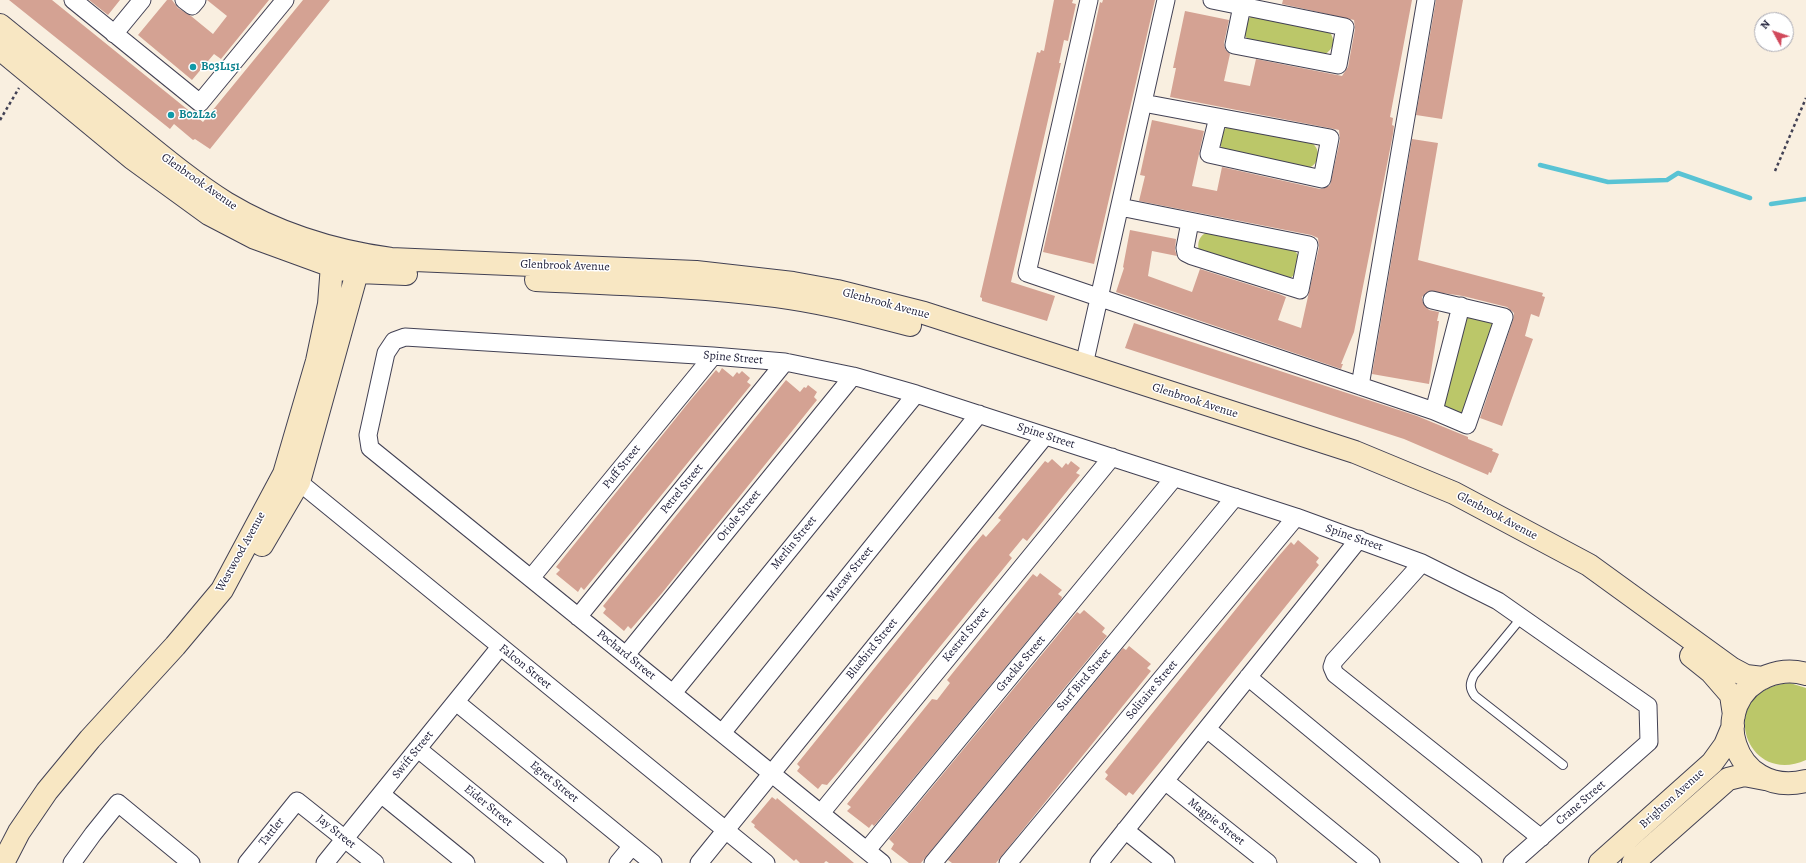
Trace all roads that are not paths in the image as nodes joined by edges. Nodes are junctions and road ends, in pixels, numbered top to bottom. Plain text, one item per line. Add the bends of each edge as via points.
1 (73, 0) edge
2 (142, 0) edge
3 (184, 0) edge
4 (196, 0) edge
5 (285, 0) edge
6 (1089, 0) edge
7 (1166, 0) edge
8 (1212, 0) edge
9 (1426, 0) edge
10 (1242, 6) junction
11 (0, 25) edge
12 (114, 34) junction
13 (0, 49) edge
14 (1143, 103) junction
15 (1218, 117) junction
16 (1120, 207) junction
17 (1190, 222) junction
18 (333, 257) junction
19 (360, 263) junction
20 (1100, 297) junction
21 (1432, 300) dead end
22 (1460, 306) junction
23 (713, 356) junction
24 (785, 362) junction
25 (1084, 365) junction
26 (853, 376) junction
27 (1360, 386) junction
28 (916, 394) junction
29 (1434, 411) junction
30 (978, 414) junction
31 (1045, 436) junction
32 (370, 448) joint
33 (1112, 457) junction
34 (291, 478) junction
35 (1174, 478) junction
36 (1235, 497) junction
37 (1296, 517) junction
38 (1359, 539) junction
39 (1422, 563) junction
40 (531, 578) junction
41 (578, 617) junction
42 (1522, 617) junction
43 (500, 647) junction
44 (626, 655) junction
45 (1806, 674) edge
46 (1248, 677) junction
47 (1763, 678) junction
48 (673, 693) junction
49 (456, 702) junction
50 (1733, 721) junction
51 (1207, 729) junction
52 (722, 733) junction
53 (1649, 742) joint
54 (418, 749) junction
55 (1563, 765) dead end
56 (772, 773) junction
57 (1769, 780) junction
58 (1165, 781) junction
59 (1806, 781) edge
60 (381, 794) junction
61 (297, 801) joint
62 (821, 813) junction
63 (726, 830) junction
64 (1125, 830) junction
65 (1541, 838) junction
66 (345, 839) junction
67 (632, 846) junction
68 (867, 850) junction
69 (3, 863) edge
70 (17, 863) edge
71 (72, 863) edge
72 (191, 863) edge
73 (247, 863) edge
74 (325, 863) edge
75 (375, 863) edge
76 (466, 863) edge
77 (558, 863) edge
78 (618, 863) edge
79 (653, 863) edge
80 (700, 863) edge
81 (766, 863) edge
82 (882, 863) edge
83 (933, 863) edge
84 (1008, 863) edge
85 (1099, 863) edge
86 (1166, 863) edge
87 (1268, 863) edge
88 (1371, 863) edge
89 (1473, 863) edge
90 (1512, 863) edge
91 (1600, 863) edge
92 (1633, 863) edge

1 - 12 street
2 - 12 street
3 - 4 street via 192,6
5 - 12 street via 200,103
6 - 20 street via 1027,273
7 - 14 street
8 - 10 street
9 - 27 street
10 - 10 street via 1344,27 1338,65 1234,45
11 - 18 street, Glenbrook Avenue via 213,195
13 - 18 street, Glenbrook Avenue via 132,158 209,214 255,238
14 - 15 street
14 - 16 street
15 - 15 street via 1330,138 1322,179 1209,154
16 - 17 street
16 - 20 street
17 - 17 street via 1186,253 1300,290 1309,245
18 - 19 street, Glenbrook Avenue
18 - 34 street, Westwood Avenue via 329,304
19 - 25 street, Glenbrook Avenue via 391,259 696,272 793,283 874,299 924,313
19 - 34 street, Westwood Avenue
19 - 50 street, Glenbrook Avenue via 695,288 814,302 917,326 1342,462 1444,502 1582,576 1676,643 1711,672 1731,695
20 - 25 street
20 - 27 street
21 - 22 street
22 - 29 street
22 - 29 street via 1504,317 1467,425
23 - 24 street, Spine Street
23 - 32 street, Spine Street via 405,337 394,341 386,353 368,435
23 - 40 street, Puff Street
24 - 26 street, Spine Street
24 - 41 street, Petrel Street
25 - 47 street, Glenbrook Avenue via 1355,452 1454,492 1589,565 1731,668 1746,676
26 - 28 street, Spine Street
26 - 44 street, Oriole Street
27 - 29 street
28 - 30 street, Spine Street
28 - 48 street, Merlin Street
30 - 31 street, Spine Street
30 - 52 street, Macaw Street
31 - 33 street, Spine Street
31 - 56 street, Bluebird Street
32 - 40 street, Pochard Street
33 - 35 street, Spine Street
33 - 62 street, Kestrel Street
34 - 43 street, Falcon Street
34 - 69 street, Westwood Avenue via 222,590 47,791 19,832
34 - 70 street, Westwood Avenue via 231,597 178,663 72,781 30,838
35 - 36 street, Spine Street
35 - 68 street, Grackle Street
36 - 37 street, Spine Street
36 - 83 street, Surf Bird Street
37 - 38 street, Spine Street
37 - 84 street, Solitaire Street
38 - 39 street, Spine Street
38 - 46 street
39 - 42 street, Spine Street via 1498,601
39 - 65 street via 1334,661 1332,667 1335,674
40 - 41 street, Pochard Street
41 - 44 street, Pochard Street
42 - 53 street, Spine Street via 1648,706
42 - 55 lane via 1474,675 1470,689 1475,696
43 - 49 street, Swift Street
43 - 63 street, Falcon Street
44 - 48 street, Pochard Street
45 - 47 street via 1783,672
46 - 51 street
46 - 89 street
47 - 50 street, Brighton Avenue via 1750,687 1740,700
48 - 52 street, Pochard Street
49 - 54 street, Swift Street
49 - 67 street, Egret Street
50 - 57 street, Glenbrook Avenue via 1735,743 1742,759 1754,772
50 - 91 street, Brighton Avenue via 1725,745 1712,763
51 - 58 street
51 - 88 street
52 - 56 street, Pochard Street
53 - 65 street, Crane Street
54 - 60 street, Swift Street
54 - 77 street, Eider Street
56 - 62 street, Pochard Street
56 - 63 street, Bluebird Street
57 - 59 street, Brighton Avenue via 1788,784
57 - 92 street, Brighton Avenue via 1744,775 1728,780
58 - 64 street
58 - 87 street, Magpie Street
60 - 66 street, Swift Street
60 - 76 street
61 - 66 street, Jay Street
61 - 73 street, Tattler
62 - 68 street, Pochard Street
63 - 80 street, Bluebird Street
63 - 81 street, Falcon Street
64 - 85 street
64 - 86 street
65 - 90 street, Crane Street
66 - 74 street, Swift Street
66 - 75 street, Jay Street
67 - 78 street
67 - 79 street, Egret Street
68 - 82 street, Pochard Street
71 - 72 street via 118,803

